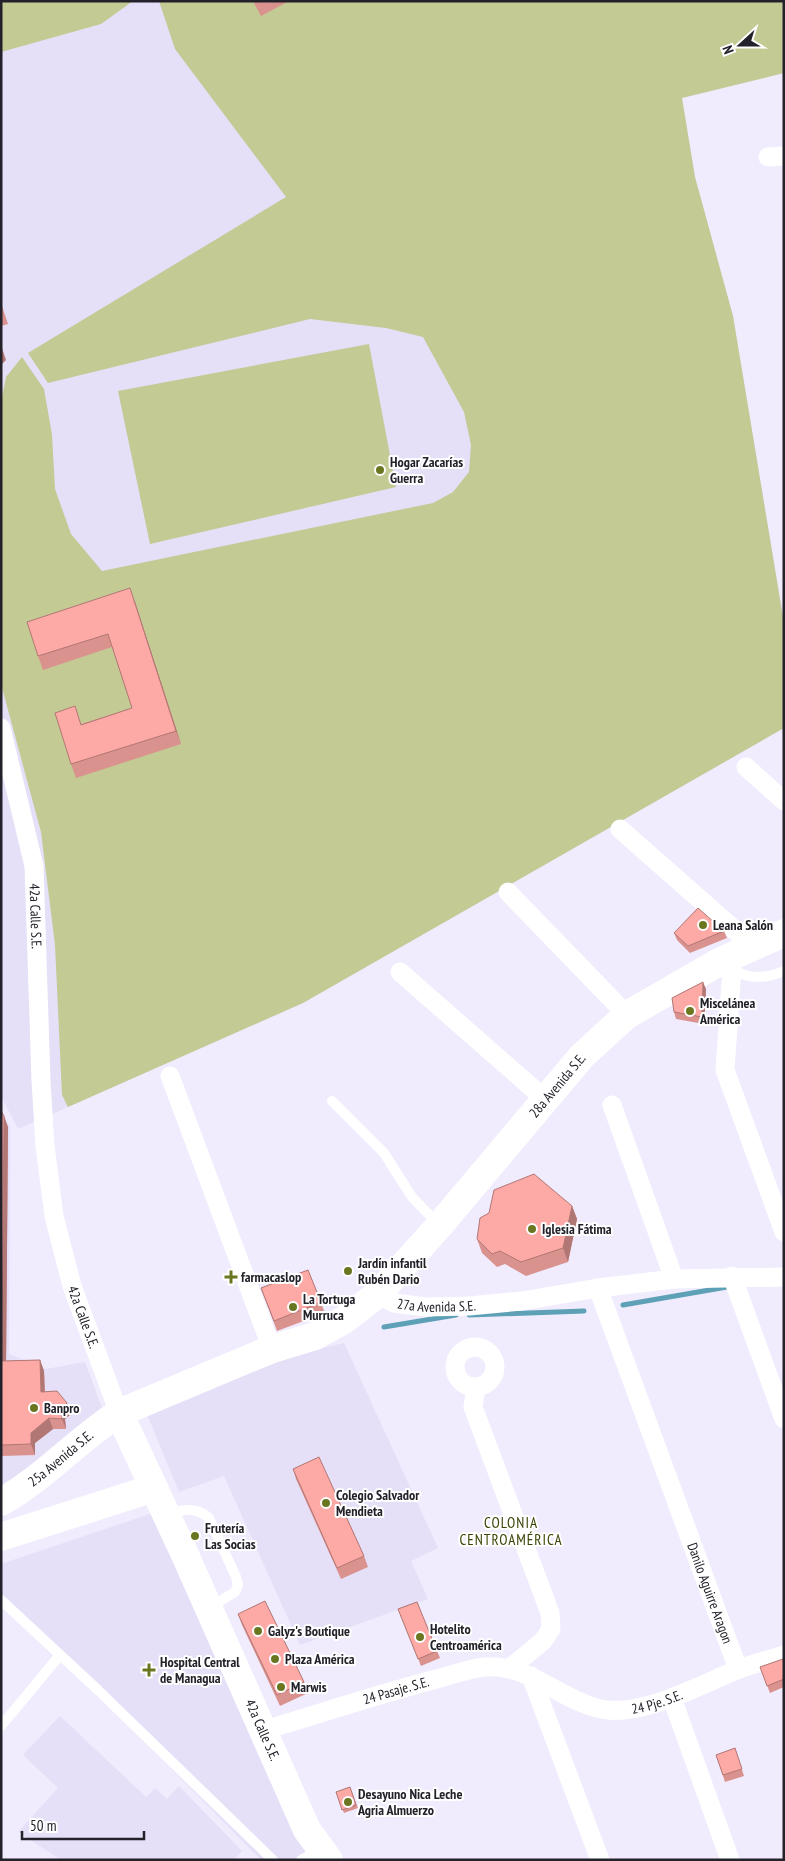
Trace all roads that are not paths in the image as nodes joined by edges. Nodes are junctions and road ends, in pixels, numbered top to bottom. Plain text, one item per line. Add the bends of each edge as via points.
1 (1, 728) edge
2 (746, 766) dead end
3 (784, 802) edge
4 (620, 829) dead end
5 (508, 892) dead end
6 (784, 933) edge
7 (754, 947) junction
8 (727, 964) junction
9 (784, 971) edge
10 (400, 972) dead end
11 (627, 1014) junction
12 (170, 1076) dead end
13 (546, 1100) junction
14 (332, 1101) dead end
15 (612, 1105) dead end
16 (439, 1226) junction
17 (784, 1232) edge
18 (784, 1277) edge
19 (733, 1278) junction
20 (674, 1279) junction
21 (598, 1288) junction
22 (378, 1294) junction
23 (272, 1348) junction
24 (476, 1388) dead end
25 (119, 1413) junction
26 (784, 1419) edge
27 (154, 1488) junction
28 (1, 1502) edge
29 (166, 1514) junction
30 (1, 1537) edge
31 (1, 1600) edge
32 (208, 1608) junction
33 (60, 1655) junction
34 (784, 1656) edge
35 (509, 1669) junction
36 (738, 1670) junction
37 (531, 1676) junction
38 (672, 1698) junction
39 (1, 1726) edge
40 (262, 1731) junction
41 (317, 1856) edge
42 (273, 1860) edge
43 (600, 1860) edge
44 (730, 1860) edge

1 - 25 street, 42a Calle S.E. via 34,866 42,1100 54,1216 72,1286
2 - 3 street
4 - 7 street
5 - 11 street
6 - 7 street, 28a Avenida S.E.
7 - 8 street, 28a Avenida S.E.
8 - 9 lane via 743,976 772,976
8 - 11 street, 28a Avenida S.E.
8 - 17 street via 725,1070
10 - 13 street
11 - 13 street, 28a Avenida S.E. via 582,1056
12 - 23 street
13 - 16 street, 28a Avenida S.E.
14 - 16 lane via 384,1153 412,1197
15 - 20 street
16 - 22 street, 28a Avenida S.E.
18 - 19 street, 27a Avenida S.E.
19 - 20 street, 27a Avenida S.E.
19 - 26 street
20 - 21 street, 27a Avenida S.E.
21 - 22 street, 27a Avenida S.E. via 522,1301 426,1307 394,1302
21 - 36 street, Danilo Aguirre Aragon
22 - 23 street, 27a Avenida S.E. via 344,1320 315,1336
23 - 25 street, 27a Avenida S.E.
24 - 35 street via 473,1408 550,1613 551,1629 544,1641
25 - 27 street, 42a Calle S.E.
25 - 28 street, 25a Avenida S.E. via 98,1426 41,1476
27 - 29 street, 42a Calle S.E.
27 - 30 street
29 - 32 street, 42a Calle S.E.
29 - 32 lane via 191,1508 209,1518 236,1577 238,1585 235,1592
31 - 33 lane
32 - 40 street, 42a Calle S.E.
33 - 39 lane
33 - 42 lane
34 - 36 street, 24 Pje. S.E.
35 - 37 street, 24 Pasaje. S.E.
35 - 40 street, 24 Pasaje. S.E. via 484,1667
36 - 38 street, 24 Pje. S.E.
37 - 38 street, 24 Pje. S.E. via 598,1709 626,1710
37 - 43 street
38 - 44 street
40 - 41 street, 42a Calle S.E.

